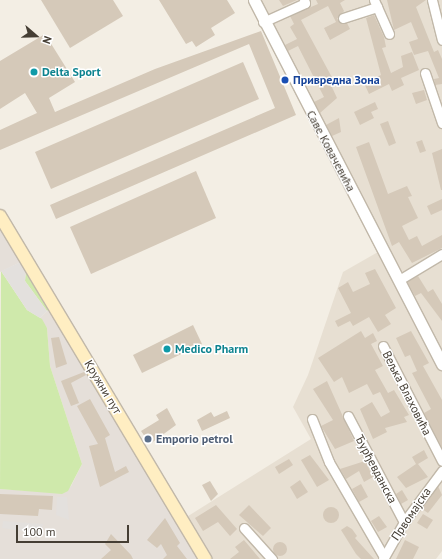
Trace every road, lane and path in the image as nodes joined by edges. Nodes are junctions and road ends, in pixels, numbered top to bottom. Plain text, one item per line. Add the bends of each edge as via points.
1 (254, 0) edge
2 (304, 0) edge
3 (432, 0) edge
4 (376, 3) edge
5 (344, 18) dead end
6 (263, 22) junction
7 (389, 34) dead end
8 (442, 40) edge
9 (425, 73) dead end
10 (442, 123) edge
11 (0, 216) edge
12 (442, 254) edge
13 (399, 280) junction
14 (383, 346) dead end
15 (442, 364) edge
16 (348, 416) dead end
17 (312, 419) dead end
18 (442, 461) edge
19 (442, 471) edge
20 (404, 522) junction
21 (244, 528) dead end
22 (383, 558) edge
23 (205, 559) edge
24 (272, 559) edge

1 - 6 street, Саве Ковачевића
2 - 6 street via 305,3
3 - 8 street
4 - 5 street
4 - 7 street
6 - 13 street, Саве Ковачевића
9 - 10 street
11 - 23 main road, Кружни пут
12 - 13 street
13 - 15 street, Саве Ковачевића
14 - 18 street, Вељка Влаховића
16 - 20 street, Ђурђевданска
17 - 22 street via 332,466
19 - 20 street, Првомајска
20 - 22 street, Првомајска
21 - 24 street

